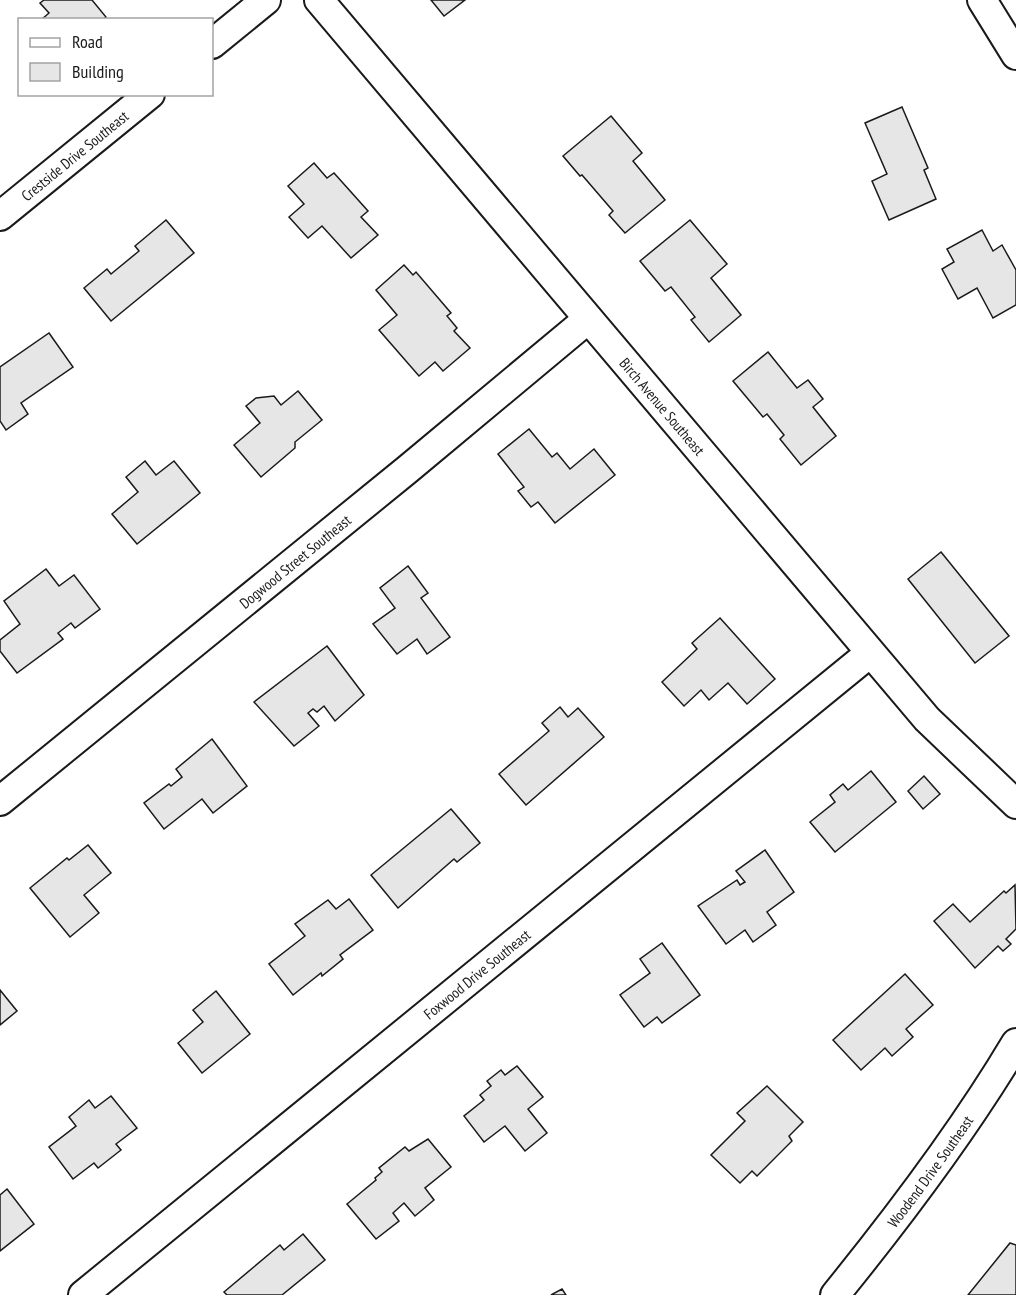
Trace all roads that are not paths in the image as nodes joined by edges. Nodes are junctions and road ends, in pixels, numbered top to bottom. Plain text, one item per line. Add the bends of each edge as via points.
1 (266, 0) edge
2 (319, 0) edge
3 (982, 0) edge
4 (213, 44) edge
5 (1016, 55) edge
6 (148, 96) edge
7 (0, 216) edge
8 (588, 319) junction
9 (870, 653) junction
10 (0, 801) edge
11 (1016, 804) edge
12 (1016, 1043) edge
13 (83, 1295) edge
14 (835, 1295) edge

1 - 4 street
2 - 8 street, Birch Avenue Southeast
3 - 5 street
6 - 7 street, Crestside Drive Southeast
8 - 9 street, Birch Avenue Southeast
8 - 10 street, Dogwood Street Southeast
9 - 11 street, Birch Avenue Southeast via 927,719
9 - 13 street, Foxwood Drive Southeast
12 - 14 street, Woodend Drive Southeast via 890,1227

